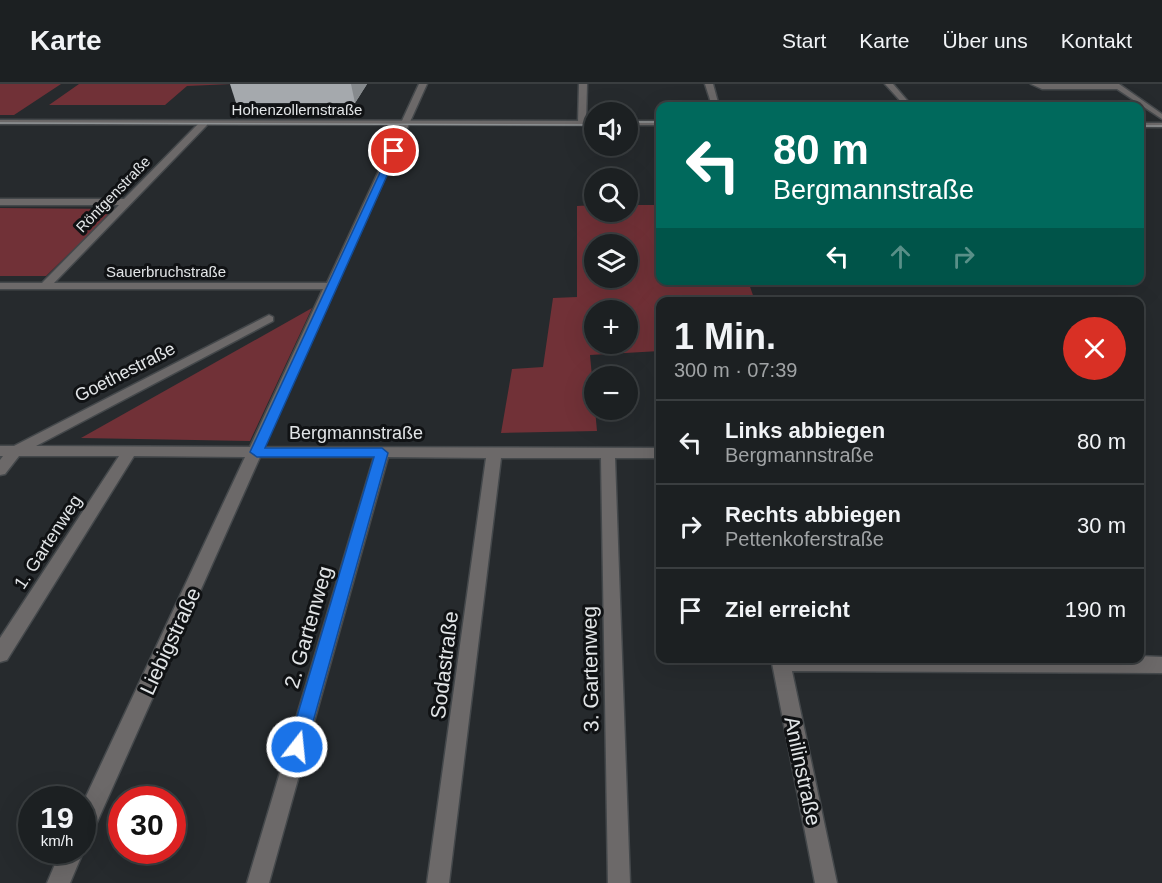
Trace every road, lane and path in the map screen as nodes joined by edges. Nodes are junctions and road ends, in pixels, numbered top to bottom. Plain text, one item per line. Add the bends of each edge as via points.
1 (423, 84) edge
2 (583, 84) edge
3 (709, 84) edge
4 (889, 84) edge
5 (1035, 84) edge
6 (1116, 86) edge
7 (715, 102) edge
8 (905, 102) edge
9 (1140, 102) edge
10 (1144, 105) edge
11 (1162, 117) edge
12 (0, 122) edge
13 (204, 123) junction
14 (406, 123) junction
15 (582, 123) joint
16 (638, 123) edge
17 (656, 123) edge
18 (1144, 125) edge
19 (1162, 125) edge
20 (0, 202) edge
21 (127, 202) junction
22 (0, 286) edge
23 (45, 286) junction
24 (332, 286) junction
25 (269, 319) dead end
26 (8, 451) edge
27 (129, 452) junction
28 (257, 452) junction
29 (382, 453) junction
30 (494, 453) junction
31 (608, 453) junction
32 (656, 453) edge
33 (0, 460) edge
34 (0, 470) edge
35 (0, 654) edge
36 (780, 663) edge
37 (971, 663) edge
38 (1162, 665) edge
39 (96, 800) edge
40 (67, 864) edge
41 (58, 883) edge
42 (258, 883) edge
43 (438, 883) edge
44 (619, 883) edge
45 (826, 883) edge

1 - 14 street, Liebigstraße
2 - 15 street
3 - 7 street
4 - 8 street
5 - 6 street
6 - 9 street
10 - 11 street
12 - 13 street, Hohenzollernstraße
13 - 14 street, Hohenzollernstraße
13 - 21 street, Röntgenstraße
14 - 15 street, Hohenzollernstraße
14 - 24 street, Liebigstraße
16 - 17 street
18 - 19 street
20 - 21 street
21 - 23 street, Röntgenstraße
22 - 23 street, Sauerbruchstraße
23 - 24 street, Sauerbruchstraße
24 - 28 street, Liebigstraße
25 - 26 street, Goethestraße
26 - 27 street, Bergmannstraße
26 - 33 street, Goethestraße
26 - 34 street
27 - 28 street, Bergmannstraße
27 - 35 street, 1. Gartenweg
28 - 29 street, Bergmannstraße
28 - 39 street, Liebigstraße
29 - 30 street, Bergmannstraße
29 - 42 street, 2. Gartenweg
30 - 31 street, Bergmannstraße
30 - 43 street, Sodastraße
31 - 32 street, Bergmannstraße
31 - 44 street, 3. Gartenweg
36 - 45 street, Anilinstraße
37 - 38 street
40 - 41 street

